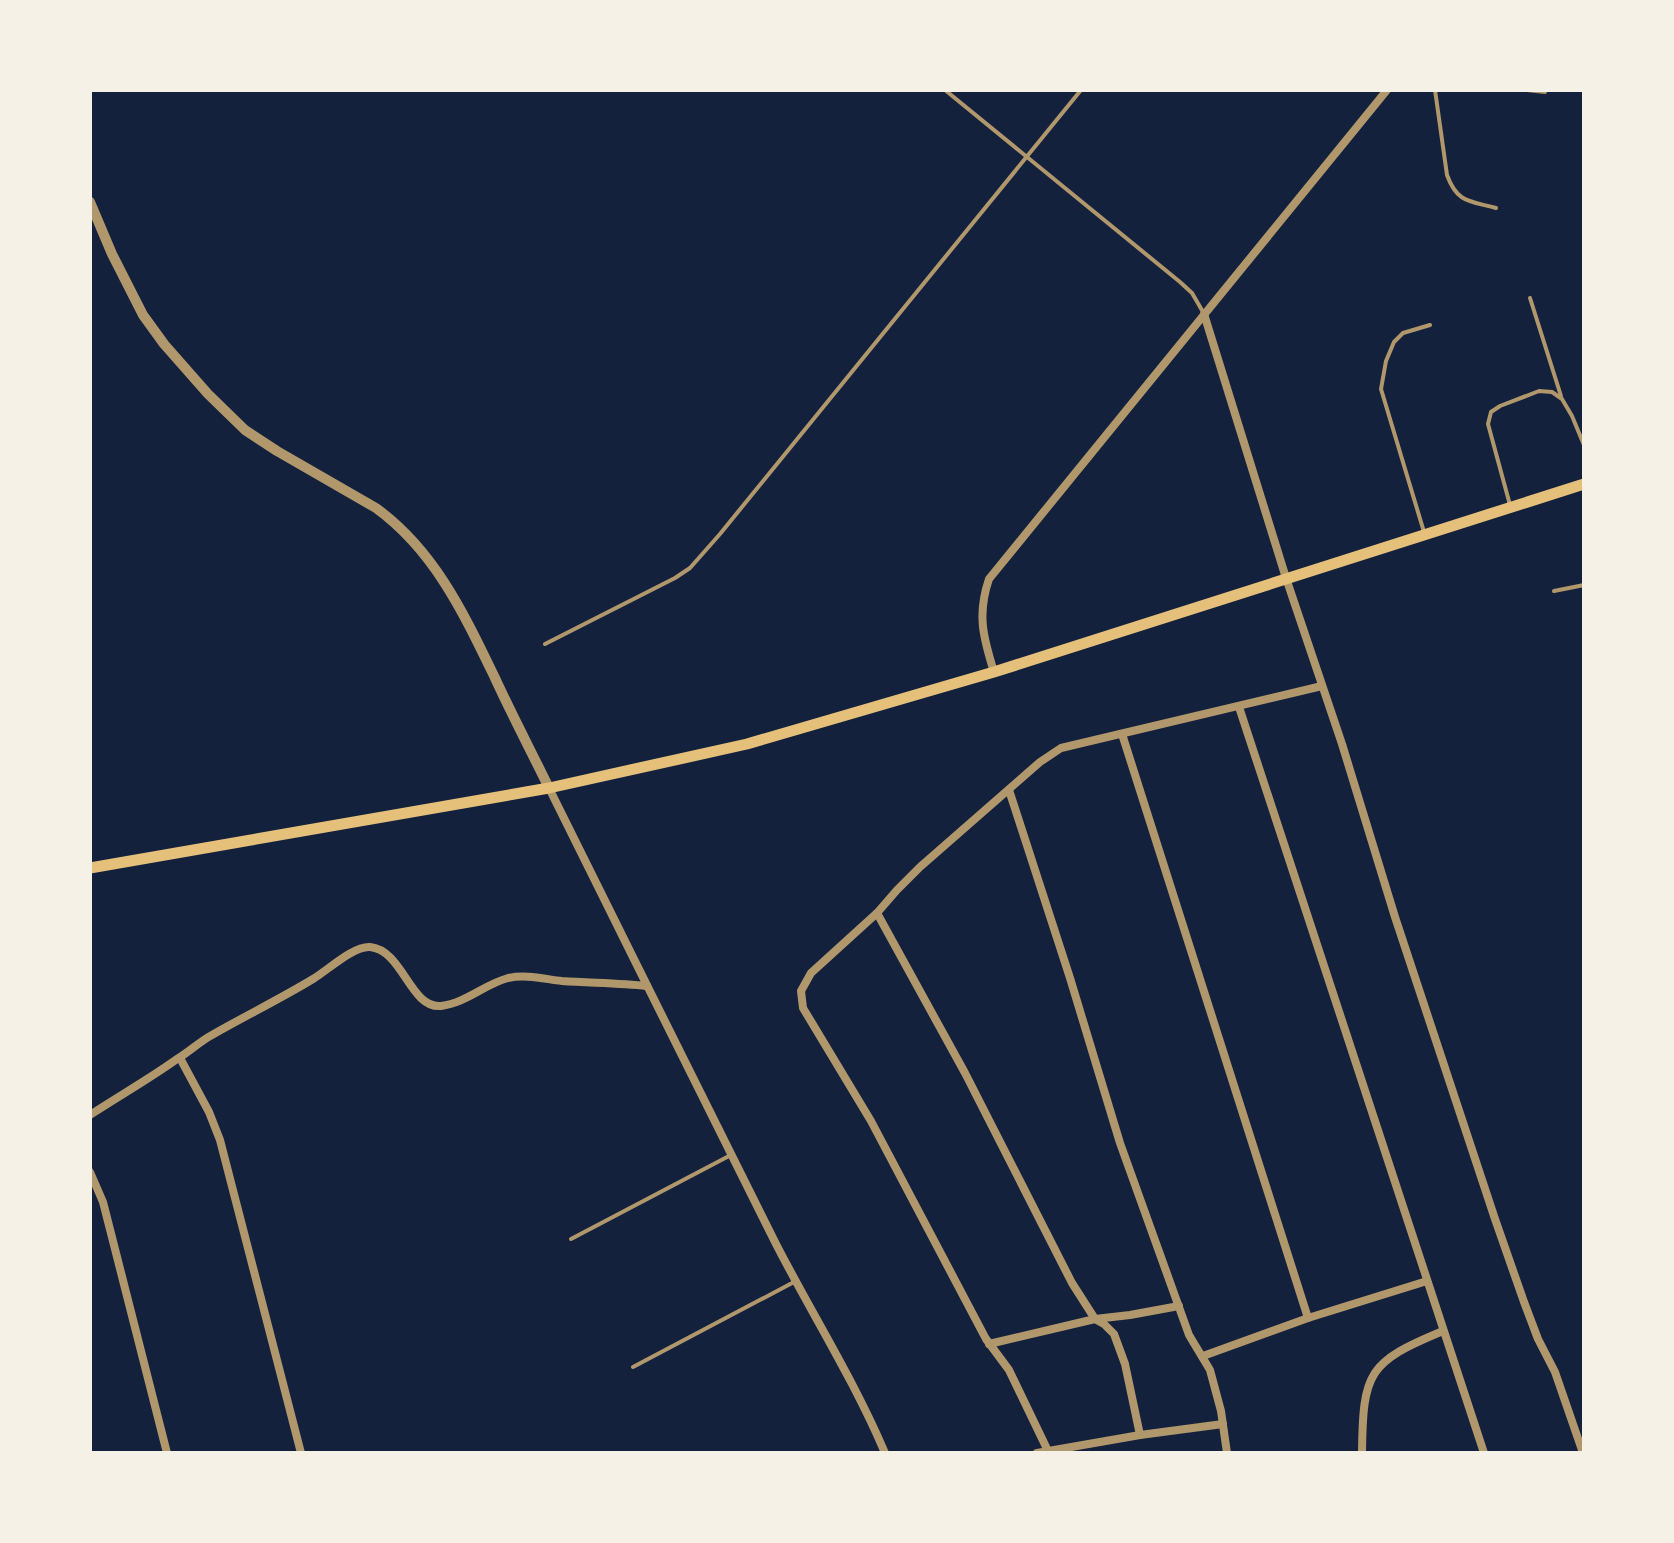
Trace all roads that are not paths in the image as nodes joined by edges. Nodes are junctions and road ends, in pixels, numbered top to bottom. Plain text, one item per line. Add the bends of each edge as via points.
1 (945, 90) edge
2 (1081, 90) edge
3 (1387, 90) edge
4 (1435, 90) edge
5 (1527, 90) edge
6 (1545, 92) dead end
7 (1027, 156) junction
8 (90, 202) edge
9 (1496, 208) dead end
10 (1530, 298) dead end
11 (1204, 314) junction
12 (1430, 325) dead end
13 (1562, 399) junction
14 (1584, 445) edge
15 (1584, 484) edge
16 (1511, 507) junction
17 (1424, 534) junction
18 (1286, 578) junction
19 (1584, 585) edge
20 (1554, 591) dead end
21 (545, 644) dead end
22 (994, 672) junction
23 (1322, 686) junction
24 (1239, 707) junction
25 (1122, 734) junction
26 (549, 788) junction
27 (1009, 790) junction
28 (90, 868) edge
29 (877, 913) junction
30 (647, 986) junction
31 (180, 1058) junction
32 (90, 1115) edge
33 (731, 1154) junction
34 (90, 1172) edge
35 (571, 1239) dead end
36 (796, 1281) junction
37 (1427, 1281) junction
38 (1179, 1306) junction
39 (1308, 1318) junction
40 (1095, 1319) junction
41 (1443, 1331) junction
42 (989, 1344) junction
43 (1203, 1356) junction
44 (633, 1367) dead end
45 (1223, 1424) junction
46 (1140, 1435) junction
47 (1070, 1450) edge
48 (1048, 1451) junction
49 (167, 1453) edge
50 (301, 1453) edge
51 (885, 1453) edge
52 (1037, 1453) edge
53 (1227, 1453) edge
54 (1362, 1453) edge
55 (1484, 1453) edge
56 (1583, 1453) edge

1 - 7 lane
2 - 7 lane
3 - 11 street
4 - 9 lane via 1452,188 1458,196
5 - 6 lane
7 - 11 lane via 1192,293
7 - 21 lane via 690,568
8 - 26 street via 143,315 222,409 268,445 389,517 416,543 456,600
10 - 13 lane
11 - 18 street
11 - 22 street via 989,579 981,611
12 - 17 lane via 1403,333 1394,342 1381,389
13 - 14 lane
13 - 16 lane via 1539,391 1491,412 1488,424
15 - 16 main road
16 - 17 main road
17 - 18 main road
18 - 22 main road
18 - 23 street
19 - 20 lane
22 - 26 main road via 747,744
23 - 24 street
23 - 56 street via 1495,1219
24 - 25 street
24 - 37 street
25 - 27 street via 1061,748
25 - 39 street
26 - 28 main road
26 - 30 street
27 - 29 street via 920,867
27 - 38 street via 1120,1143
29 - 40 street
29 - 42 street via 811,973 804,983 803,1008 871,1121
30 - 31 street via 522,976 433,1006 423,1001 387,954 368,947
30 - 33 street
31 - 32 street
31 - 50 street via 220,1140
33 - 35 lane
33 - 36 street
34 - 49 street via 103,1202
36 - 44 lane
36 - 51 street via 855,1386
37 - 39 street
37 - 41 street
38 - 40 street
38 - 43 street
39 - 43 street
40 - 42 street
40 - 46 street via 1114,1334
41 - 54 street via 1408,1345 1372,1376 1362,1412
41 - 55 street
42 - 48 street via 1009,1370
43 - 45 street
45 - 46 street
45 - 53 street
46 - 47 street
47 - 48 street
48 - 52 street

